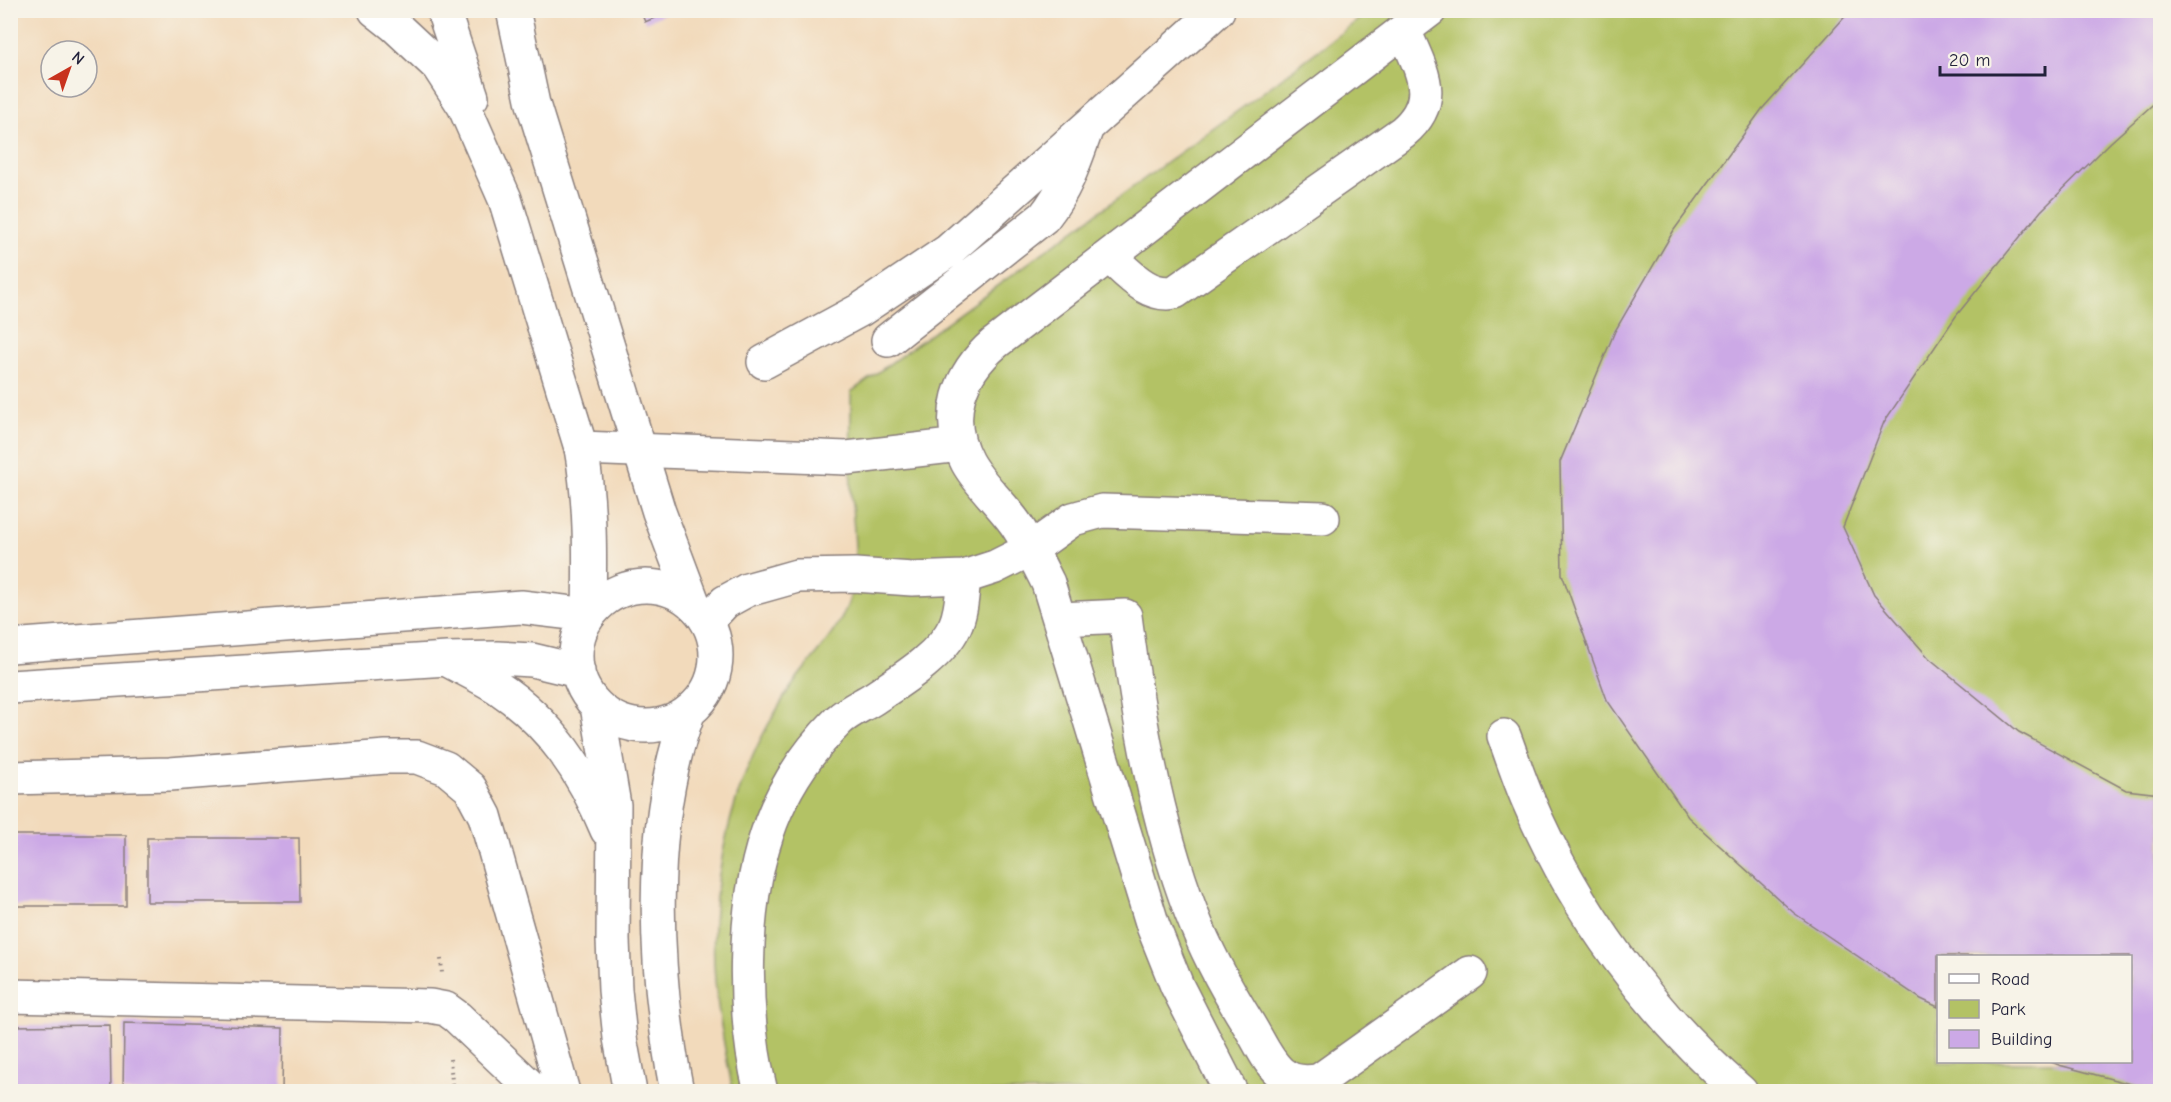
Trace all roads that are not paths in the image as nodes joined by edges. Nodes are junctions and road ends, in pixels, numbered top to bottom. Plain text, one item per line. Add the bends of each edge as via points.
1 (375, 10) edge
2 (443, 10) edge
3 (501, 10) edge
4 (513, 10) edge
5 (1191, 10) edge
6 (1218, 10) edge
7 (1430, 10) edge
8 (1404, 30) junction
9 (1171, 51) junction
10 (533, 104) junction
11 (1088, 126) junction
12 (505, 199) junction
13 (1109, 256) junction
14 (888, 340) dead end
15 (764, 362) dead end
16 (960, 445) junction
17 (581, 448) junction
18 (639, 450) junction
19 (1323, 518) dead end
20 (1031, 549) junction
21 (964, 577) junction
22 (701, 613) junction
23 (589, 615) junction
24 (1060, 620) junction
25 (10, 646) edge
26 (447, 659) junction
27 (578, 671) junction
28 (10, 687) edge
29 (597, 706) junction
30 (689, 711) junction
31 (1504, 736) dead end
32 (10, 778) edge
33 (613, 846) junction
34 (1470, 973) dead end
35 (10, 996) edge
36 (536, 1092) edge
37 (563, 1092) edge
38 (630, 1092) edge
39 (677, 1092) edge
40 (761, 1092) edge
41 (1231, 1092) edge
42 (1742, 1092) edge

1 - 12 main road via 438,66 464,106
2 - 12 main road
3 - 10 main road
4 - 10 main road
5 - 9 main road
6 - 9 main road
7 - 8 main road
8 - 13 main road
8 - 13 main road via 1426,91 1424,107 1416,122 1403,132 1175,292 1154,292
9 - 11 main road
10 - 18 main road
11 - 14 main road via 1063,190 1044,217
11 - 15 main road via 948,250 860,310
12 - 17 main road
13 - 16 main road via 980,356 960,390 956,427
16 - 18 main road via 847,458
16 - 20 main road via 967,463
17 - 18 main road
17 - 23 main road via 589,506
18 - 22 main road via 659,512
19 - 20 main road via 1102,511 1072,519
20 - 21 main road
20 - 24 main road
21 - 22 main road via 797,576 747,590
21 - 40 main road via 961,608 946,641 919,666 842,718 817,744 778,804 758,864 749,940 751,1031
22 - 23 main road via 678,593 640,586 603,600
22 - 30 main road via 714,639 716,660 703,696
23 - 25 main road via 521,607
23 - 27 main road via 576,652
24 - 34 main road via 1125,616 1154,784 1191,913 1220,974 1277,1071 1297,1082 1320,1080
24 - 41 main road via 1153,926 1177,986
26 - 27 main road via 532,660
26 - 28 main road
26 - 33 main road via 497,687 537,719 571,759
27 - 29 main road
29 - 30 main road via 632,724 672,721
29 - 33 main road via 614,806
30 - 39 main road via 677,743 668,794 659,897 662,1001
31 - 42 main road via 1528,801 1593,921 1677,1030
32 - 37 main road via 170,774 386,757 417,757 446,768 470,788 485,816
33 - 38 main road via 615,990
35 - 36 main road via 419,1005 446,1009

